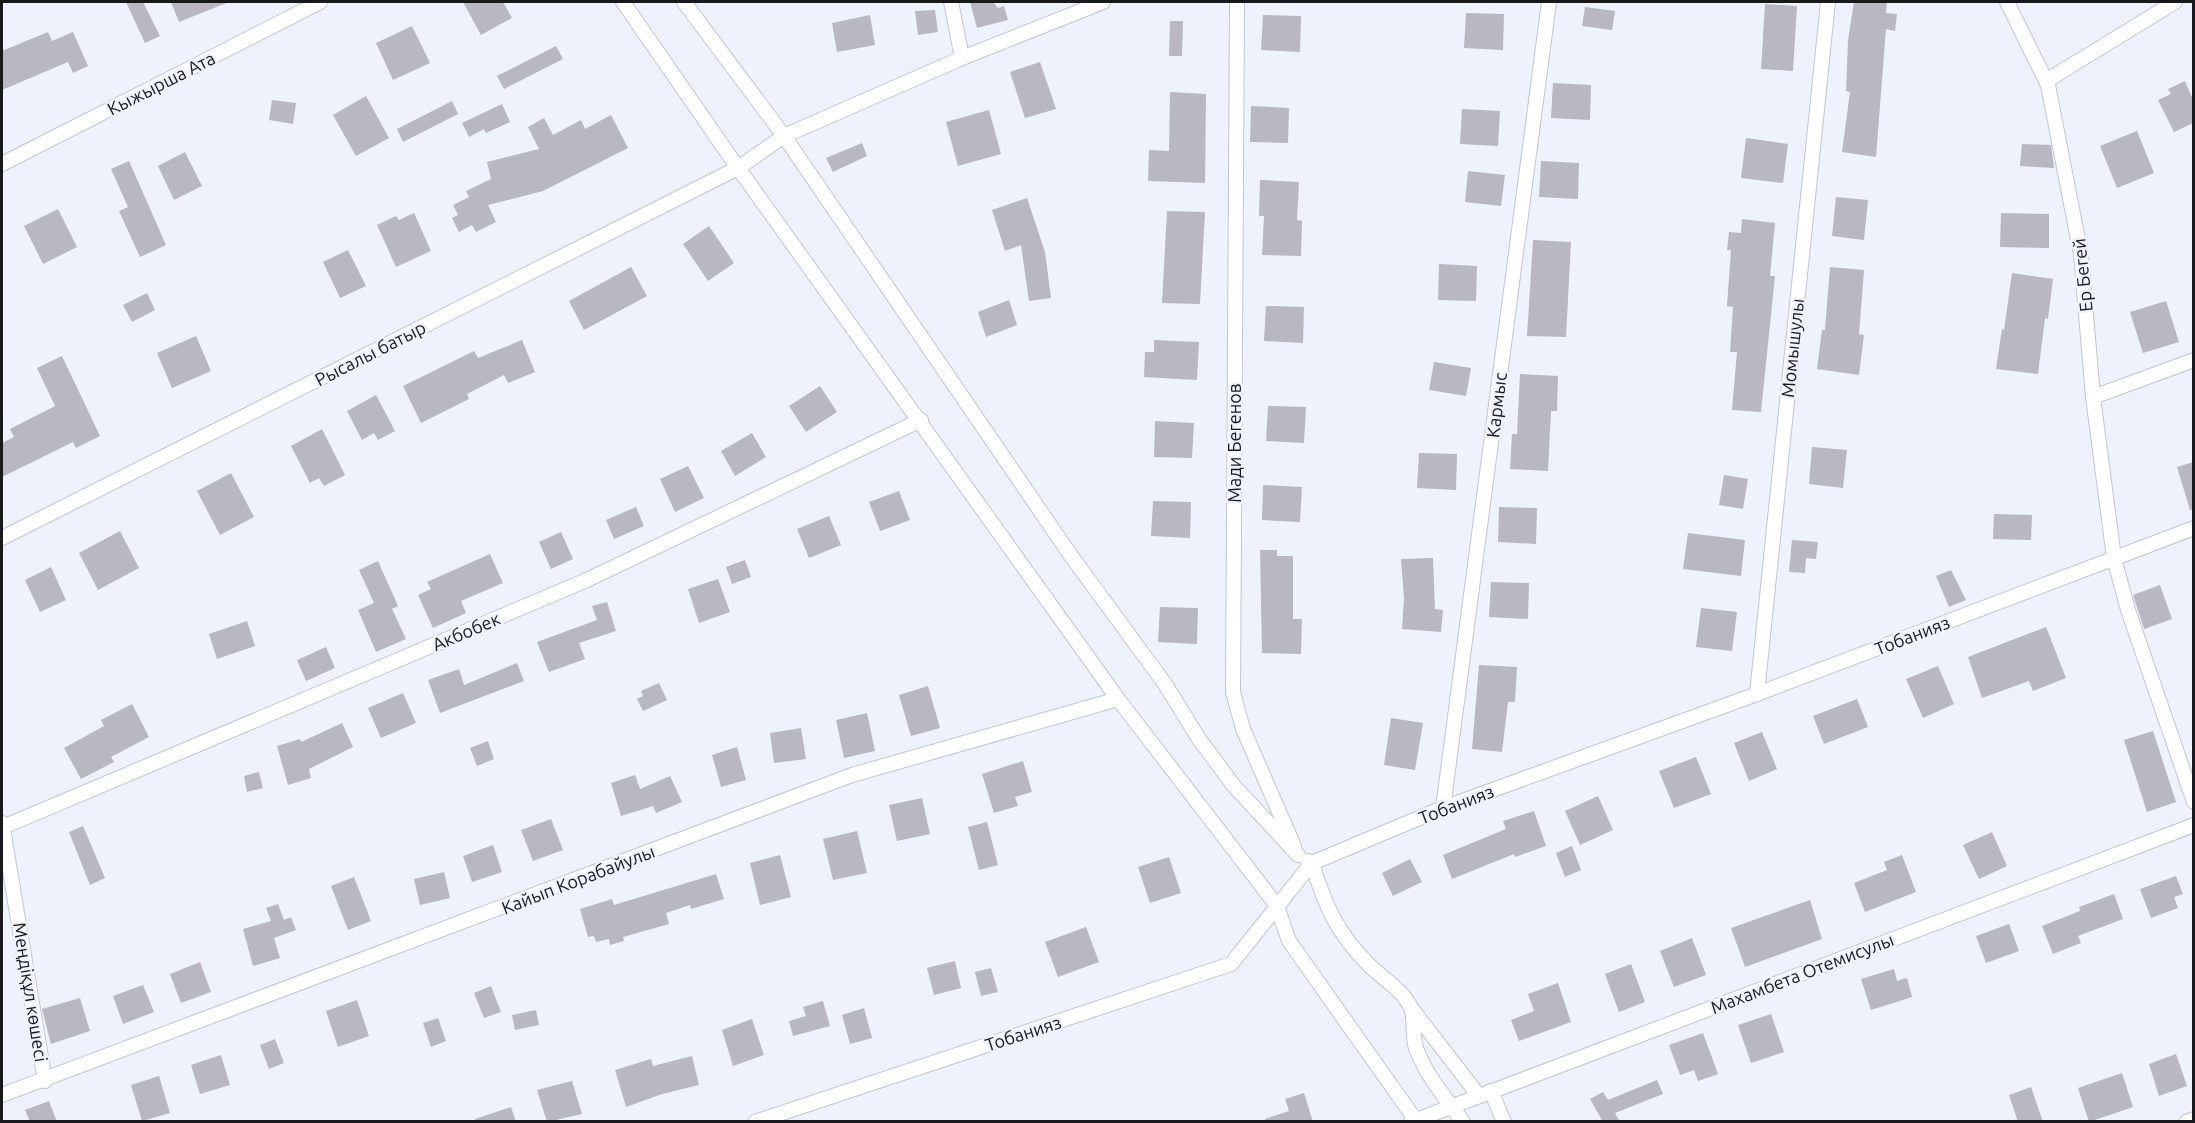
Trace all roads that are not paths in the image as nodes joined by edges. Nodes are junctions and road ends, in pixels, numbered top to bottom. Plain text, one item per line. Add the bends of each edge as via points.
1 (320, 2) edge
2 (623, 2) edge
3 (684, 2) edge
4 (951, 2) edge
5 (1103, 2) edge
6 (1237, 2) edge
7 (1549, 2) edge
8 (1828, 2) edge
9 (2007, 2) edge
10 (2175, 2) edge
11 (962, 58) junction
12 (2046, 81) junction
13 (784, 136) junction
14 (2, 164) edge
15 (738, 168) junction
16 (2193, 360) edge
17 (2093, 398) junction
18 (921, 420) junction
19 (2193, 528) edge
20 (2, 538) edge
21 (2114, 558) junction
22 (1757, 694) junction
23 (1118, 699) junction
24 (2193, 802) edge
25 (1443, 808) junction
26 (2, 825) edge
27 (2193, 825) edge
28 (1298, 855) junction
29 (1312, 863) junction
30 (1277, 906) junction
31 (1412, 1009) junction
32 (45, 1081) junction
33 (1485, 1093) junction
34 (2, 1095) edge
35 (1452, 1106) junction
36 (2193, 1119) edge
37 (1414, 1121) edge
38 (755, 1122) edge
39 (1463, 1122) edge
40 (1504, 1122) edge
41 (2186, 1122) edge

1 - 14 street, Кыжырша Ата
2 - 15 street
3 - 13 street
4 - 11 street
5 - 11 street, Рысалы батыр
6 - 28 street, Мади Бегенов via 1233,692 1244,729
7 - 25 street, Кармыс
8 - 22 street, Момышулы
9 - 12 street, Ер Бегей
10 - 12 street
11 - 13 street, Рысалы батыр
12 - 17 street, Ер Бегей via 2081,255
13 - 15 street, Рысалы батыр
13 - 28 street via 1069,553 1165,684 1199,739 1234,786
15 - 18 street
15 - 20 street, Рысалы батыр
16 - 17 street
17 - 21 street, Ер Бегей
18 - 23 street
18 - 26 street, Акбобек via 587,580
19 - 21 street, Тобанияз
21 - 22 street, Тобанияз
21 - 24 street, Ер Бегей
22 - 25 street, Тобанияз
23 - 30 street
23 - 32 street, Кайып Корабайулы via 852,775
25 - 29 street, Тобанияз
26 - 32 street, Меңдіқұл көшесі
27 - 33 street, Махамбета Отемисулы
28 - 29 street
29 - 30 street, Тобанияз
29 - 31 street via 1324,905 1340,932
30 - 37 street via 1289,941
30 - 38 street, Тобанияз via 1231,964
31 - 33 street
31 - 35 street via 1416,1048 1429,1075
32 - 34 street, Меңдіқұл көшесі
33 - 35 street, Махамбета Отемисулы
33 - 40 street
35 - 37 street, Махамбета Отемисулы
35 - 39 street
36 - 41 street

